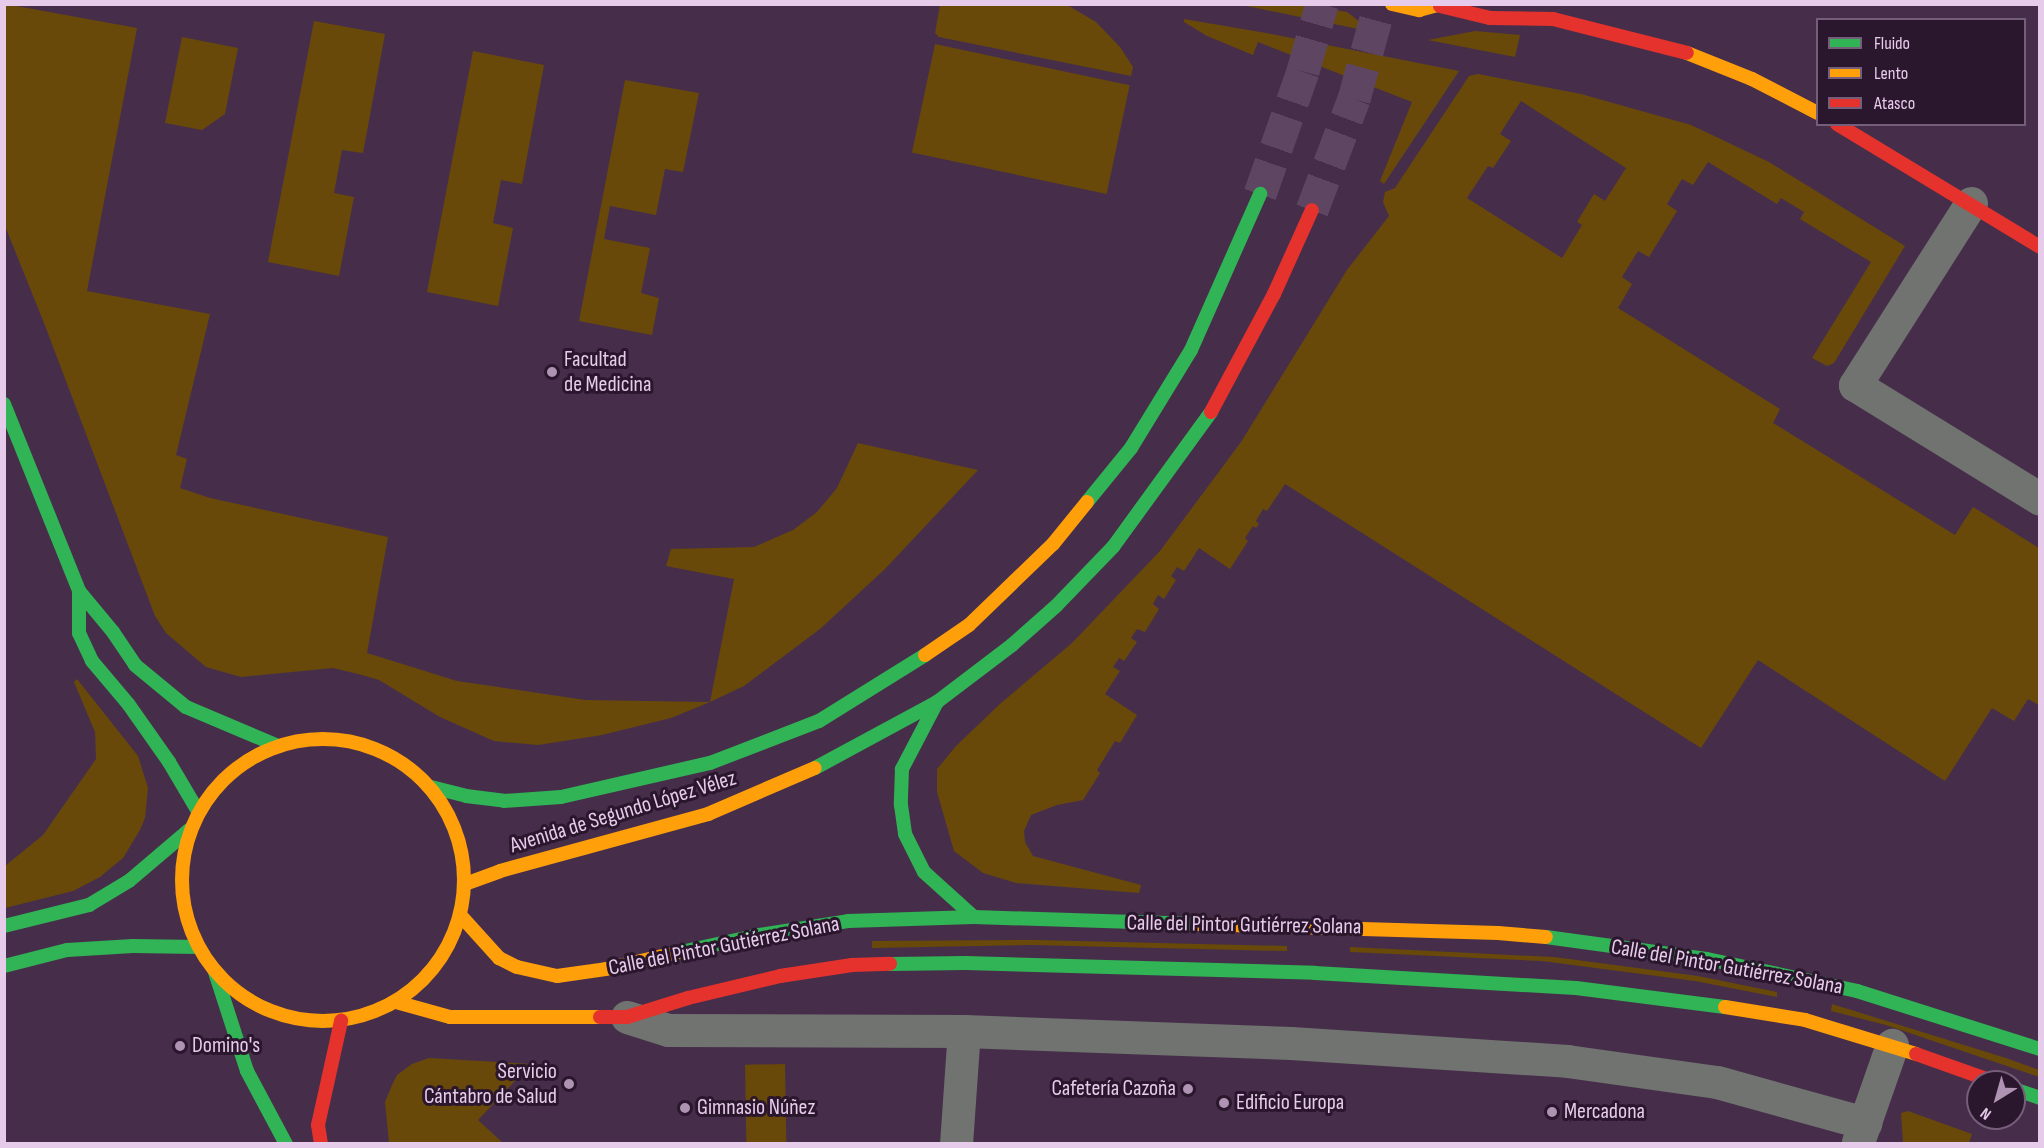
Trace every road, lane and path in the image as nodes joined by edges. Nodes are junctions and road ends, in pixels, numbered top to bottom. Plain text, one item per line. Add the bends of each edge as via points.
1 (1392, 4) edge
2 (1529, 4) edge
3 (1441, 5) edge
4 (1553, 19) junction
5 (1816, 112) edge
6 (1840, 126) edge
7 (1260, 195) tunnel mouth
8 (1971, 203) junction
9 (1312, 210) tunnel mouth
10 (2040, 247) edge
11 (4, 404) edge
12 (2040, 499) edge
13 (79, 591) junction
14 (938, 702) junction
15 (276, 745) junction
16 (431, 787) junction
17 (198, 811) junction
18 (189, 830) junction
19 (465, 884) junction
20 (461, 916) junction
21 (975, 917) junction
22 (4, 926) edge
23 (198, 947) junction
24 (4, 966) edge
25 (215, 972) junction
26 (396, 1002) junction
27 (627, 1017) junction
28 (341, 1021) junction
29 (964, 1031) junction
30 (1892, 1045) junction
31 (2040, 1049) edge
32 (1966, 1072) edge
33 (1861, 1133) edge
34 (286, 1143) edge
35 (321, 1143) edge
36 (956, 1143) edge

1 - 3 main road via 1419,10
2 - 4 main road
3 - 4 main road via 1490,18
4 - 5 main road via 1694,55
6 - 8 main road
7 - 16 main road, Avenida de Segundo López Vélez via 1191,350 1131,448 1053,544 969,625 819,721 710,763 561,796 504,801
8 - 10 main road
8 - 12 street via 1855,385
9 - 14 main road, Avenida de Segundo López Vélez via 1274,294 1206,421 1113,547 1012,645
11 - 13 main road
13 - 15 main road via 135,665 186,707
13 - 17 main road via 80,633 92,661 129,705
14 - 19 main road, Avenida de Segundo López Vélez via 796,778 708,813
14 - 21 main road via 902,769 905,834 924,872
15 - 16 main road via 317,737 360,743 399,760
15 - 17 main road via 244,760 219,783
16 - 19 main road via 457,832
17 - 18 main road
18 - 22 main road via 129,881 89,905
18 - 23 main road via 181,890
19 - 20 main road
20 - 21 main road, Calle del Pintor Gutiérrez Solana via 499,958 517,967 557,976 848,921
20 - 26 main road via 447,950 425,979
21 - 31 main road, Calle del Pintor Gutiérrez Solana via 1498,933 1577,940 1707,959 1816,982
23 - 24 main road via 67,950
23 - 25 main road
25 - 28 main road via 241,996 272,1012 306,1021
25 - 34 main road via 248,1071
26 - 27 main road, Calle del Pintor Gutiérrez Solana via 450,1017
26 - 28 main road
27 - 29 street, Calle del Pintor Gutiérrez Solana via 668,1030
27 - 30 main road, Calle del Pintor Gutiérrez Solana via 688,998 852,964 966,963 1315,973 1576,988 1805,1020
28 - 35 main road via 318,1125
29 - 33 street, Calle del Pintor Gutiérrez Solana via 1291,1043 1567,1061 1717,1082
29 - 36 street
30 - 32 main road, Calle del Pintor Gutiérrez Solana
30 - 33 street

